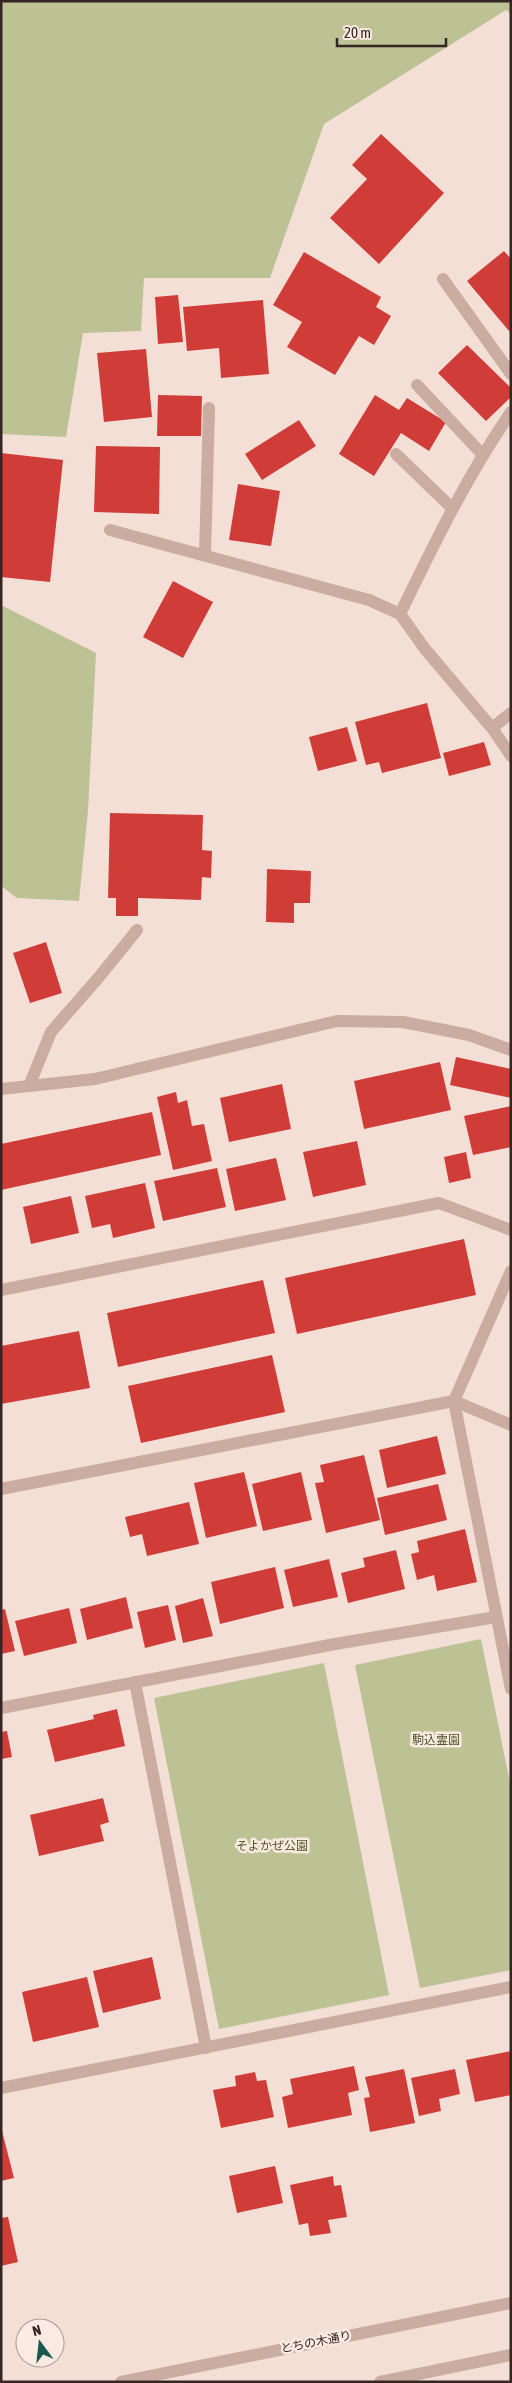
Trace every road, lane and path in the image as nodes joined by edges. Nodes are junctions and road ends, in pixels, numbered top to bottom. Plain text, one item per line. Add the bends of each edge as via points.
1 (442, 279) dead end
2 (511, 374) edge
3 (417, 385) dead end
4 (209, 408) dead end
5 (511, 412) edge
6 (396, 454) dead end
7 (482, 454) junction
8 (452, 508) junction
9 (110, 530) dead end
10 (206, 555) junction
11 (400, 614) junction
12 (511, 713) edge
13 (492, 728) junction
14 (511, 756) edge
15 (137, 930) dead end
16 (511, 1050) edge
17 (28, 1086) junction
18 (1, 1088) edge
19 (511, 1230) edge
20 (511, 1271) edge
21 (1, 1290) edge
22 (454, 1402) junction
23 (511, 1425) edge
24 (1, 1489) edge
25 (496, 1617) junction
26 (135, 1682) junction
27 (511, 1689) edge
28 (1, 1708) edge
29 (511, 1987) edge
30 (206, 2048) junction
31 (1, 2088) edge
32 (511, 2303) edge
33 (511, 2355) edge
34 (121, 2382) edge
35 (380, 2382) edge

1 - 2 street
3 - 7 street
4 - 10 street
5 - 7 street
6 - 8 street
7 - 8 street
8 - 11 street
9 - 10 street
10 - 11 street via 369,600
11 - 13 street via 425,649
12 - 13 street
13 - 14 street
15 - 17 street via 50,1032
16 - 17 street via 469,1035 403,1022 337,1020 95,1079
17 - 18 street
19 - 21 street via 439,1203
20 - 22 street
22 - 23 street
22 - 24 street
22 - 25 street
25 - 26 street
25 - 27 street
26 - 28 street
26 - 30 street
29 - 30 street
30 - 31 street
32 - 34 street, とちの木通り
33 - 35 street

